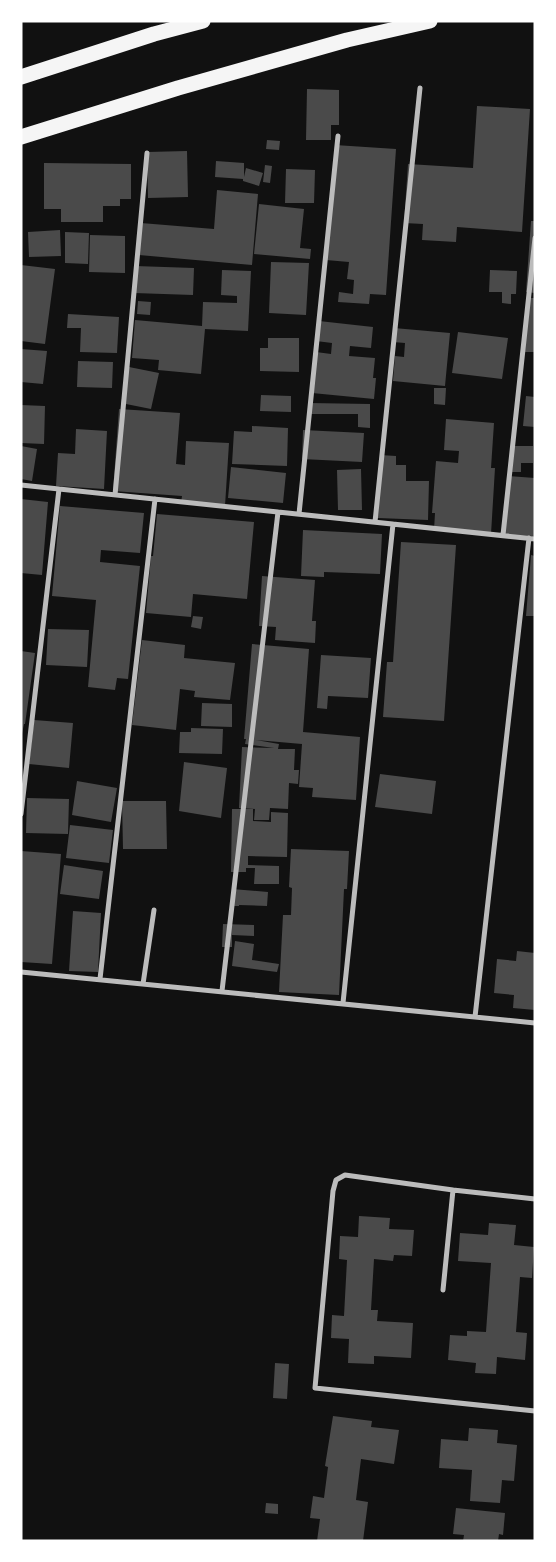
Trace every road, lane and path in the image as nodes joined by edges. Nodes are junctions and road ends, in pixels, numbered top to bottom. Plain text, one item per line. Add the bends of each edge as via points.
1 (203, 21) edge
2 (430, 21) edge
3 (21, 77) edge
4 (420, 88) dead end
5 (338, 136) dead end
6 (21, 137) edge
7 (147, 153) dead end
8 (535, 238) edge
9 (21, 485) edge
10 (59, 489) junction
11 (115, 495) junction
12 (155, 499) junction
13 (278, 512) junction
14 (299, 514) junction
15 (374, 522) junction
16 (394, 524) junction
17 (503, 536) junction
18 (532, 539) edge
19 (21, 814) edge
20 (154, 910) dead end
21 (21, 972) edge
22 (100, 979) junction
23 (143, 984) junction
24 (222, 991) junction
25 (343, 1004) junction
26 (475, 1017) junction
27 (535, 1023) edge
28 (453, 1190) junction
29 (535, 1199) edge
30 (443, 1290) dead end
31 (535, 1411) edge

1 - 3 highway
2 - 6 highway via 347,40 187,85
4 - 15 street
5 - 14 street
7 - 11 street
8 - 17 street
9 - 10 street
10 - 11 street
10 - 19 street
11 - 12 street
12 - 13 street
12 - 22 street
13 - 14 street
13 - 24 street
14 - 15 street
15 - 16 street
16 - 17 street
16 - 25 street
17 - 18 street
18 - 26 street
20 - 23 street
21 - 22 street
22 - 23 street
23 - 24 street
24 - 25 street
25 - 26 street
26 - 27 street
28 - 29 street
28 - 30 street
28 - 31 street via 345,1175 336,1180 315,1388

